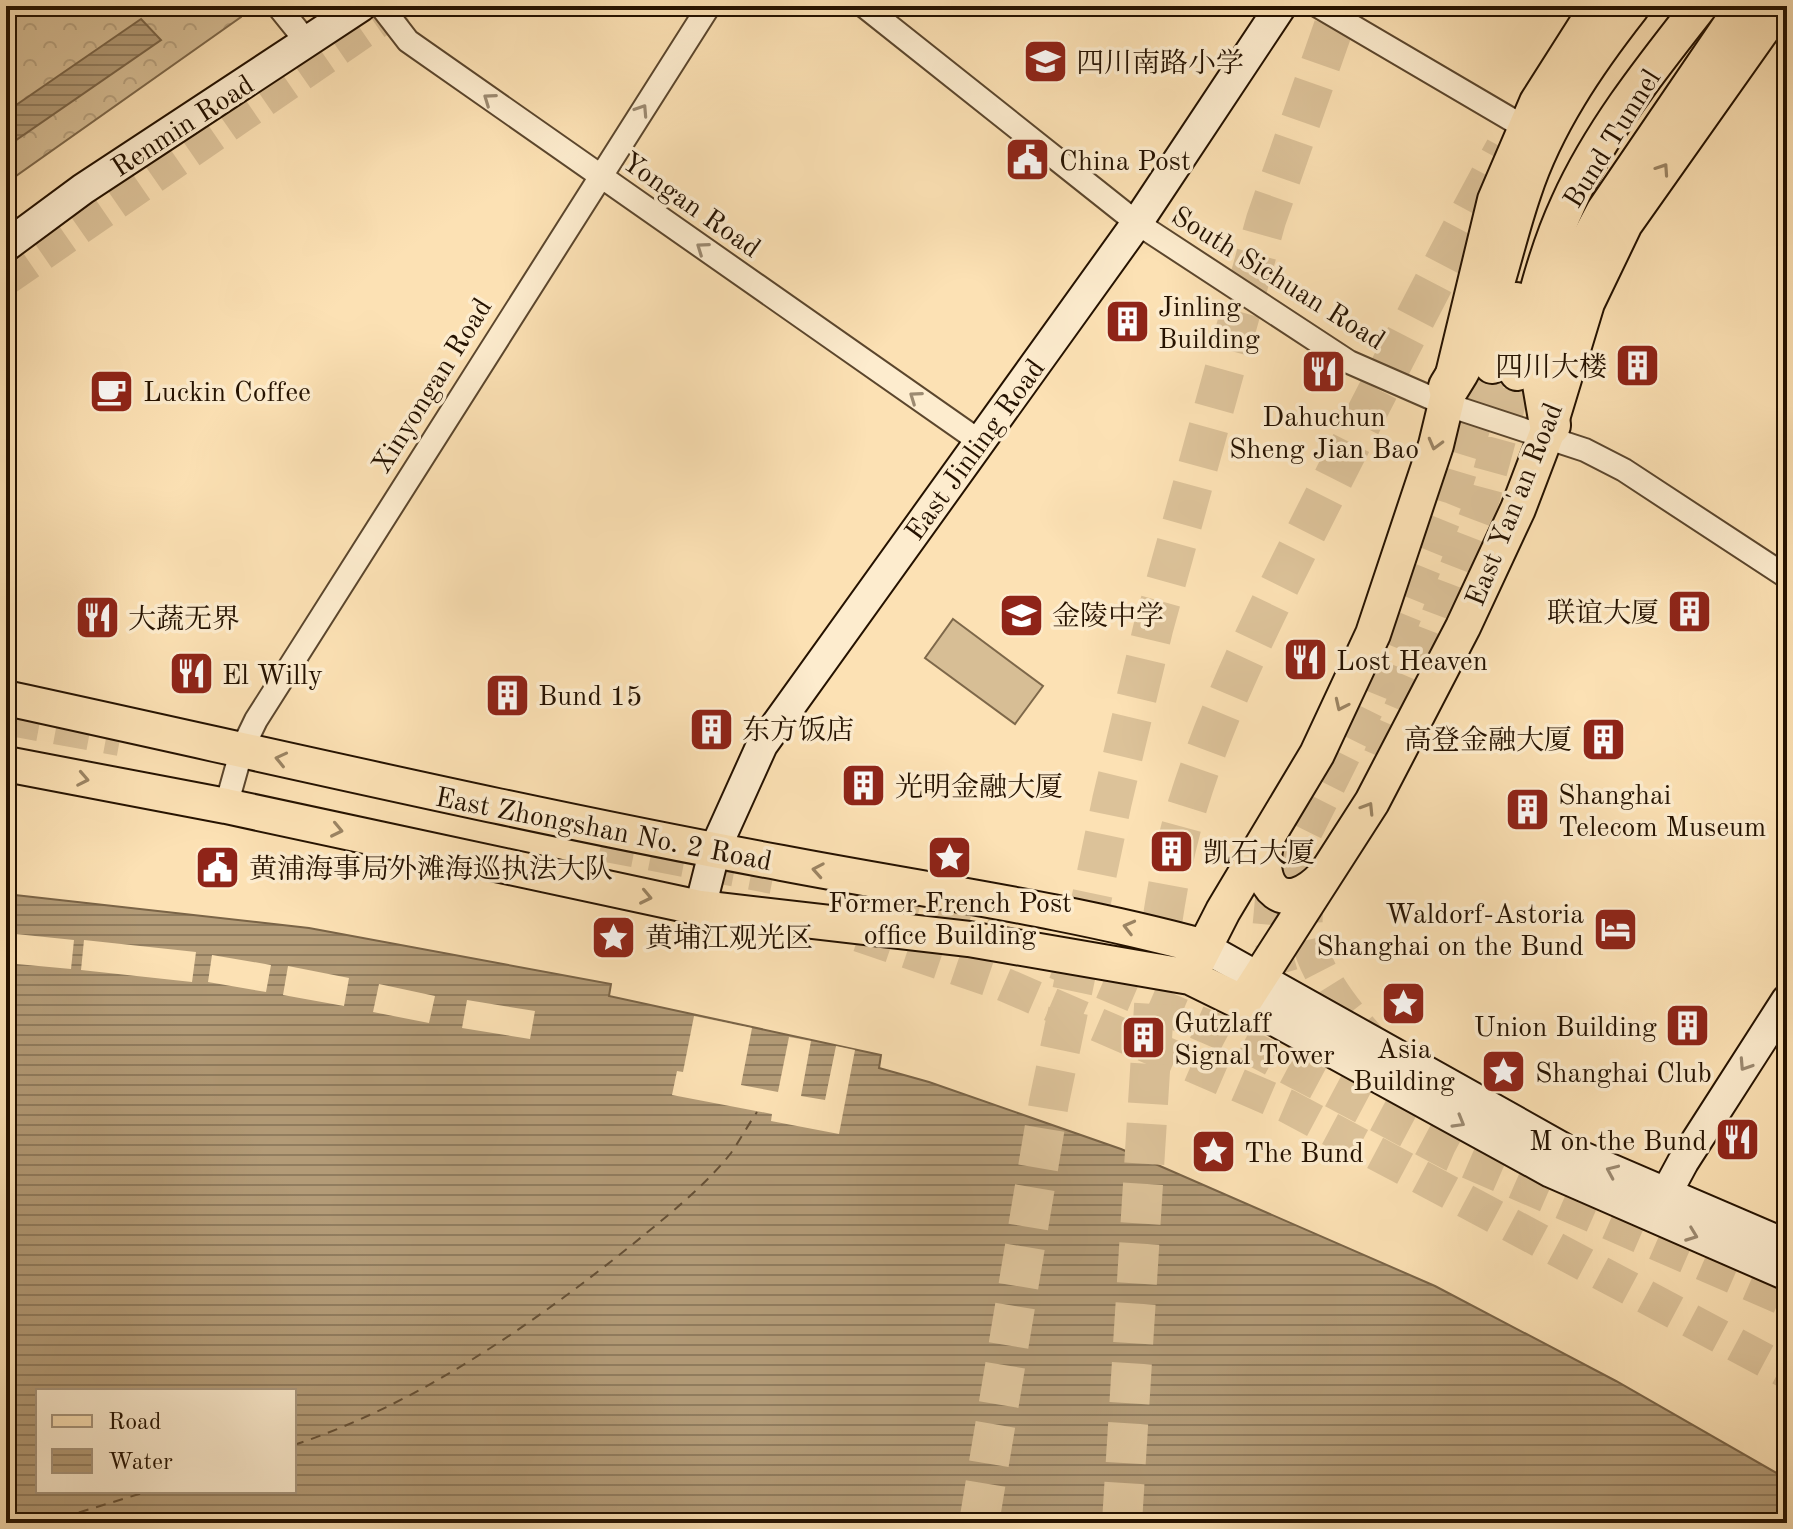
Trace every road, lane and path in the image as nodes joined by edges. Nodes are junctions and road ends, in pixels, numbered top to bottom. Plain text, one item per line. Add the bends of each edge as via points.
1 (278, 6) edge
2 (361, 6) edge
3 (381, 6) edge
4 (709, 6) edge
5 (864, 6) edge
6 (1281, 6) edge
7 (1318, 6) edge
8 (1598, 6) edge
9 (1629, 6) edge
10 (1648, 6) edge
11 (1674, 6) edge
12 (1700, 6) edge
13 (1727, 6) edge
14 (1747, 6) edge
15 (1779, 6) edge
16 (307, 42) junction
17 (1537, 144) junction
18 (599, 175) junction
19 (1596, 206) junction
20 (1137, 223) junction
21 (6, 246) edge
22 (1507, 361) junction
23 (1447, 396) junction
24 (1548, 430) junction
25 (979, 441) junction
26 (1787, 577) edge
27 (6, 698) edge
28 (242, 749) junction
29 (6, 764) edge
30 (226, 806) junction
31 (1267, 841) junction
32 (715, 849) junction
33 (1326, 874) junction
34 (700, 908) junction
35 (1197, 962) junction
36 (1251, 989) junction
37 (1787, 1000) edge
38 (1658, 1206) junction
39 (1787, 1245) edge
40 (1787, 1275) edge

1 - 16 street
2 - 16 street, Renmin Road
18 -> 3 street, Yongan Road via 408,41
18 -> 4 street, Xinyongan Road
5 - 20 street, South Sichuan Road
6 - 20 street, East Jinling Road
7 - 17 street
8 - 17 main road
9 - 17 highway
10 - 17 highway via 1593,85
11 - 22 main road, Bund Tunnel via 1563,173
12 - 22 main road, Bund Tunnel via 1580,179
13 - 19 highway via 1677,68
14 - 19 highway
24 -> 15 main road, East Yan'an Road via 1587,303 1625,224
16 - 21 street, Renmin Road
17 - 22 highway via 1518,252
17 - 23 highway via 1471,354
25 -> 18 street, Yongan Road
18 - 28 street, Xinyongan Road
19 - 22 highway
19 - 24 highway via 1552,338 1543,384
20 - 23 street, South Sichuan Road via 1349,362
20 - 25 street, East Jinling Road
23 - 24 street, South Sichuan Road
23 -> 31 main road via 1436,445 1373,634 1317,754
24 - 26 street, South Sichuan Road via 1624,470
33 -> 24 main road, East Yan'an Road via 1415,724 1518,509
25 - 32 street, East Jinling Road via 762,745
27 - 28 main road, East Zhongshan No. 2 Road
28 - 30 street, Xinyongan Road
32 -> 28 main road, East Zhongshan No. 2 Road via 492,807
29 -> 30 main road, East Zhongshan No. 2 Road
30 -> 34 main road, East Zhongshan No. 2 Road
31 - 33 main road via 1262,871 1278,893 1305,893
31 - 35 main road
32 - 34 street, East Jinling Road
35 -> 32 main road, East Zhongshan No. 2 Road via 1124,925
33 - 36 main road, East Yan'an Road
34 - 35 main road, East Zhongshan No. 2 Road
35 - 36 main road
36 - 38 street via 1518,1125
37 -> 38 street
38 - 39 street
38 -> 40 street

